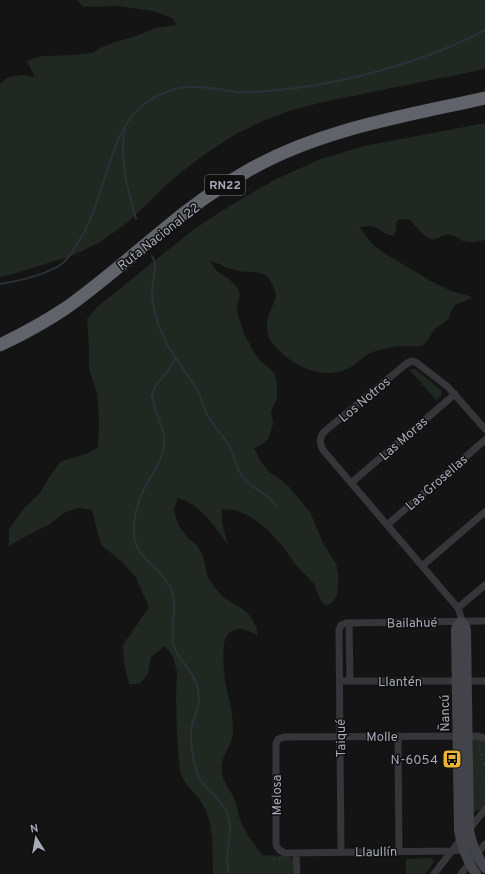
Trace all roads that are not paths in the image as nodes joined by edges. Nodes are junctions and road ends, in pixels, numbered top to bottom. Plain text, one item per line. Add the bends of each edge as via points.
1 (485, 98) edge
2 (0, 345) edge
3 (454, 394) junction
4 (485, 429) edge
5 (485, 440) edge
6 (320, 441) joint
7 (351, 482) junction
8 (485, 512) edge
9 (387, 525) junction
10 (422, 566) junction
11 (485, 585) edge
12 (458, 608) junction
13 (485, 621) edge
14 (461, 622) junction
15 (349, 623) junction
16 (341, 625) joint
17 (340, 681) junction
18 (350, 681) junction
19 (462, 681) junction
20 (485, 681) edge
21 (398, 736) junction
22 (463, 736) junction
23 (340, 737) junction
24 (485, 738) edge
25 (278, 739) joint
26 (485, 809) edge
27 (469, 830) junction
28 (485, 844) edge
29 (468, 848) junction
30 (279, 850) joint
31 (399, 851) junction
32 (452, 851) junction
33 (341, 852) junction
34 (296, 853) junction
35 (469, 864) junction
36 (485, 868) edge
37 (297, 874) edge
38 (434, 874) edge
39 (461, 874) edge
40 (476, 874) edge

1 - 2 highway, Ruta Nacional 22 / RN22 via 350,129 304,144 265,161 230,181 184,213 66,308
3 - 4 street
3 - 6 street, Los Notros via 445,384 412,361 326,431
3 - 7 street, Las Moras
5 - 9 street, Las Grosellas
6 - 7 street, Ñancú via 323,450
7 - 9 street, Ñancú
8 - 10 street
9 - 10 street, Ñancú
10 - 12 street, Ñancú
11 - 12 street
12 - 14 street, Ñancú
13 - 14 street, Bailahué
14 - 15 street, Bailahué
14 - 19 street, Ñancú via 466,630
15 - 16 street, Bailahué
15 - 18 street
16 - 17 street, Taiqué
17 - 18 street, Llantén
17 - 23 street, Taiqué
18 - 19 street, Llantén
19 - 20 street, Llantén
19 - 22 street, Ñancú
21 - 22 street, Molle
21 - 23 street, Molle
21 - 31 street
22 - 24 street, Molle
22 - 27 street, Ñancú
22 - 29 street, Ñancú via 460,830
23 - 25 street, Molle
23 - 33 street, Taiqué
25 - 30 street, Melosa via 276,844
26 - 27 street
27 - 29 street, Ñancú
27 - 29 street
28 - 29 street
29 - 32 street
29 - 35 street, Ñancú
29 - 36 street, Ñancú
30 - 34 street, Llaullín
31 - 32 street, Llaullín
31 - 33 street, Llaullín
32 - 38 street
33 - 34 street, Llaullín
34 - 37 street
35 - 39 street
35 - 40 street, Ñancú

